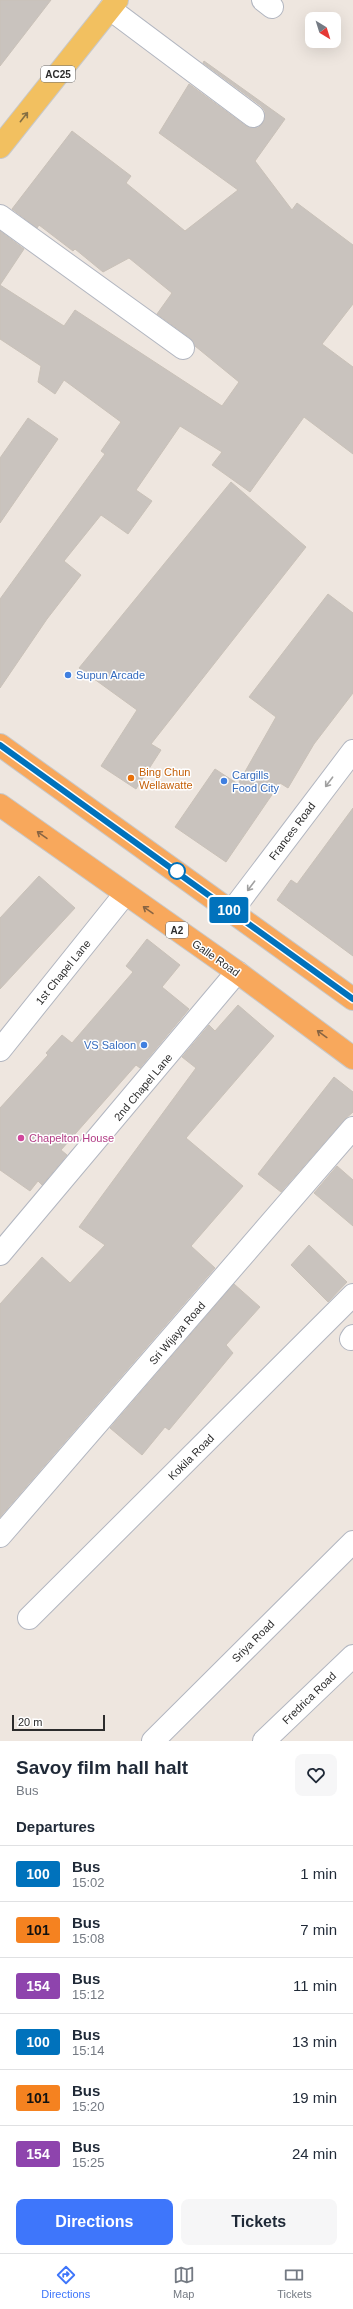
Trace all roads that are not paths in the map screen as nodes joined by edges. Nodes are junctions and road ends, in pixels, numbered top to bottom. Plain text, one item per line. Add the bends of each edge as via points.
1 (113, 4) edge
2 (253, 116) dead end
3 (0, 147) edge
4 (0, 216) edge
5 (183, 348) dead end
6 (0, 744) edge
7 (353, 751) edge
8 (0, 805) edge
9 (125, 894) junction
10 (232, 912) junction
11 (237, 972) junction
12 (353, 999) edge
13 (0, 1050) edge
14 (353, 1058) edge
15 (353, 1128) edge
16 (0, 1254) edge
17 (353, 1295) edge
18 (0, 1536) edge
19 (353, 1542) edge
20 (29, 1618) dead end
21 (353, 1656) edge
22 (153, 1741) edge
23 (264, 1741) edge

1 - 2 street
3 -> 1 main road, AC25
4 - 5 street
6 - 10 highway
7 -> 10 street, Frances Road
9 -> 8 highway, Galle Road / A2
11 -> 9 highway, Galle Road / A2
9 - 13 street, 1st Chapel Lane
10 - 12 highway
14 -> 11 highway, Galle Road / A2
11 - 16 street, 2nd Chapel Lane
15 - 18 street, Sri Wijaya Road
17 - 20 street, Kokila Road
19 - 22 street, Sriya Road
21 - 23 street, Fredrica Road

